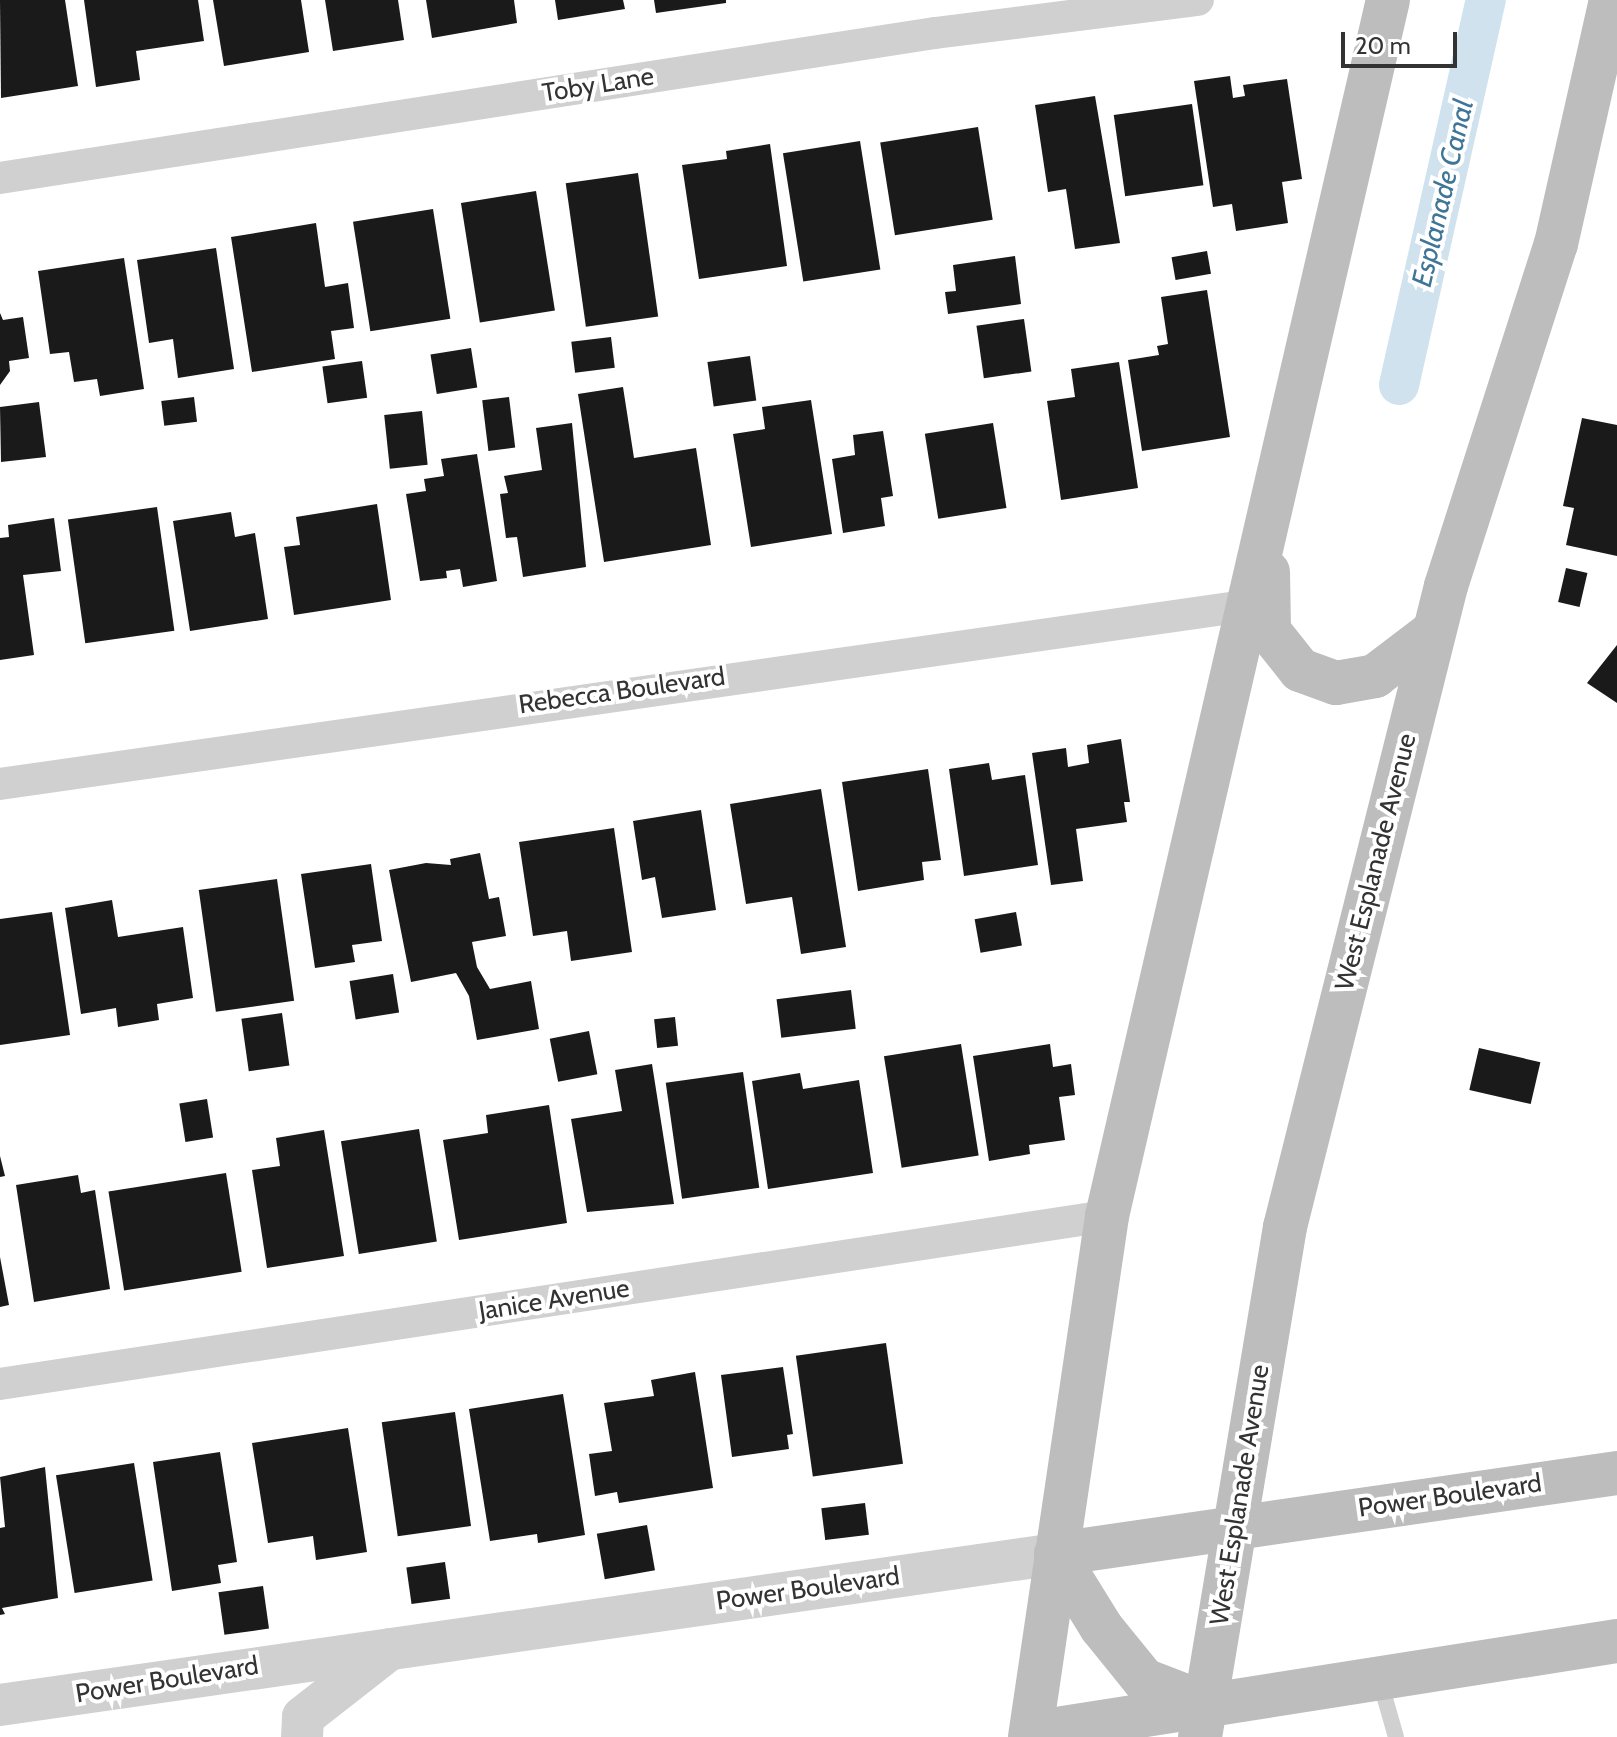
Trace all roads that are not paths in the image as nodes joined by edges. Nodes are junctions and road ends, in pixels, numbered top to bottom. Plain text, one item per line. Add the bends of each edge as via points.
1 (1198, 0) edge
2 (1388, 0) edge
3 (1611, 0) edge
4 (0, 178) edge
5 (1267, 510) junction
6 (1245, 606) junction
7 (1434, 631) junction
8 (0, 784) edge
9 (1107, 1216) junction
10 (0, 1384) edge
11 (1617, 1473) edge
12 (1235, 1527) junction
13 (1056, 1554) junction
14 (1617, 1641) edge
15 (394, 1645) junction
16 (1378, 1677) junction
17 (0, 1705) edge
18 (1203, 1720) edge
19 (1021, 1736) edge
20 (302, 1737) edge
21 (1396, 1737) edge

1 - 4 street, Toby Lane via 935,33
2 - 5 main road
3 - 7 main road, West Esplanade Avenue via 1556,244
5 - 6 main road
5 - 7 main road via 1269,631 1300,670 1336,683 1375,676
6 - 8 street, Rebecca Boulevard via 542,702
6 - 9 main road
7 - 12 main road, West Esplanade Avenue via 1285,1227
9 - 10 street, Janice Avenue
9 - 13 main road
11 - 12 main road, Power Boulevard
12 - 13 main road, Power Boulevard
12 - 18 main road, West Esplanade Avenue
13 - 15 street, Power Boulevard
13 - 18 main road via 1101,1627 1144,1680
13 - 19 main road
14 - 16 main road
15 - 17 street, Power Boulevard
15 - 20 street via 303,1717
16 - 18 main road
16 - 21 lane
18 - 19 main road

